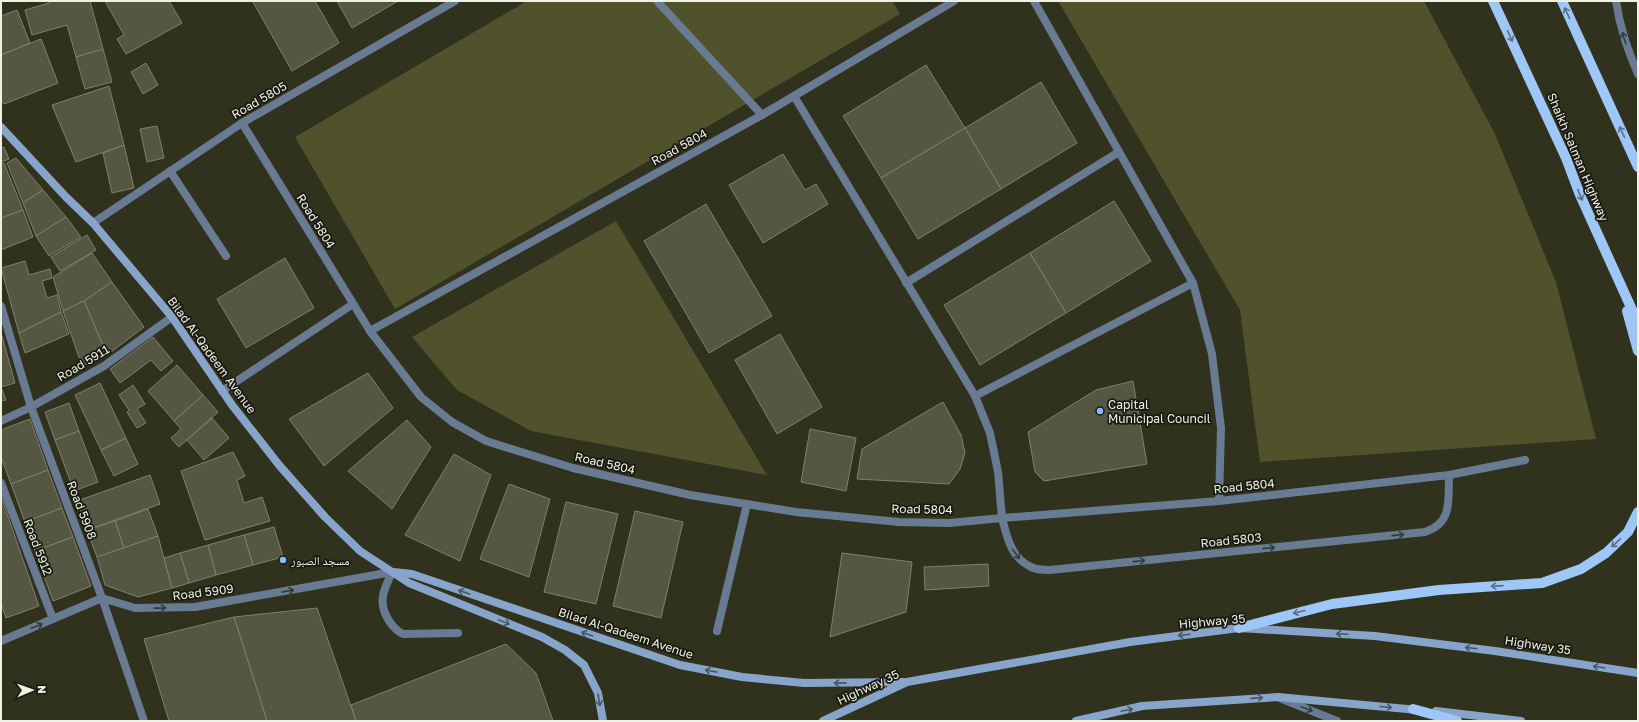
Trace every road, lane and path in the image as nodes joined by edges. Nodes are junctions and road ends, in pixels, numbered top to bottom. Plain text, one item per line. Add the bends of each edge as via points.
1 (455, 1) edge
2 (657, 1) edge
3 (954, 1) edge
4 (1034, 1) edge
5 (1493, 1) edge
6 (1562, 1) edge
7 (1616, 1) edge
8 (441, 4) edge
9 (1638, 74) edge
10 (794, 96) junction
11 (762, 115) junction
12 (242, 123) junction
13 (1, 128) edge
14 (1119, 152) junction
15 (1638, 167) edge
16 (170, 171) junction
17 (93, 223) junction
18 (226, 256) dead end
19 (906, 283) junction
20 (1193, 283) junction
21 (1620, 286) junction
22 (353, 304) junction
23 (1, 306) edge
24 (172, 317) junction
25 (1638, 323) edge
26 (370, 332) junction
27 (1638, 351) edge
28 (222, 390) junction
29 (974, 396) junction
30 (31, 407) junction
31 (1, 421) edge
32 (1525, 460) dead end
33 (1449, 475) junction
34 (1, 483) edge
35 (1219, 501) junction
36 (747, 504) junction
37 (1638, 512) edge
38 (1002, 518) junction
39 (392, 572) junction
40 (102, 598) junction
41 (53, 619) junction
42 (1239, 628) junction
43 (717, 631) dead end
44 (458, 633) dead end
45 (1, 641) edge
46 (1638, 673) edge
47 (907, 682) junction
48 (1278, 697) junction
49 (1413, 709) junction
50 (144, 721) edge
51 (603, 721) edge
52 (823, 721) edge
53 (1076, 721) edge
54 (1337, 721) edge
55 (1457, 721) edge
56 (1521, 721) edge

1 - 8 street, Road 5805
2 - 11 street
3 - 10 street, Road 5804
4 - 14 street
5 -> 21 main road, Shaikh Salman Highway via 1566,158
15 -> 6 main road
9 -> 7 street via 1620,28
8 - 12 street, Road 5805
10 - 11 street, Road 5804
10 - 19 street, Road 5803
11 - 26 street, Road 5804
12 - 16 street, Road 5805
12 - 22 street, Road 5804
13 - 17 street, Bilad Al-Qadeem Avenue
14 - 19 street
14 - 20 street
16 - 17 street, Road 5805
16 - 18 street
17 - 24 street, Bilad Al-Qadeem Avenue
19 - 29 street, Road 5803
20 - 29 street
20 - 35 street via 1212,354 1221,428
21 - 25 main road, Shaikh Salman Highway
21 - 27 main road
22 - 26 street, Road 5804
22 - 28 street
23 - 30 street, Road 5908
24 - 28 street, Bilad Al-Qadeem Avenue
24 - 30 street, Road 5911 via 104,366
26 - 36 street, Road 5804 via 421,397 452,422 486,441 573,468 690,495
28 - 39 street, Bilad Al-Qadeem Avenue via 279,465 325,517 360,551
29 - 38 street, Road 5803 via 990,433 998,472
30 - 31 street, Road 5911
30 - 40 street, Road 5908
32 - 33 street, Road 5804
33 - 35 street, Road 5804
38 -> 33 street, Road 5803 via 1008,541 1017,557 1032,568 1050,570 1425,532 1442,523 1446,515
34 - 41 street, Road 5912
35 - 38 street, Road 5804
36 - 38 street, Road 5804 via 796,512 898,522 949,523
36 - 43 street
37 -> 42 main road via 1628,532 1606,553 1581,569 1542,583 1439,590 1332,604
40 -> 39 street, Road 5909 via 135,608 195,607
39 - 44 street via 382,605 397,631 403,634
47 -> 39 street, Bilad Al-Qadeem Avenue via 804,683 742,677 680,665 412,574
39 -> 51 street, Bilad Al-Qadeem Avenue via 417,587 542,637 565,650 584,665 598,693
40 - 41 street
40 - 50 street, Road 5908
45 -> 41 street
46 -> 42 street, Highway 35 via 1496,651 1375,636
42 -> 47 street, Highway 35 via 1130,642
47 - 52 street, Highway 35
48 -> 49 street
53 -> 48 street via 1142,706
48 -> 54 street
49 - 55 main road
49 - 56 street

